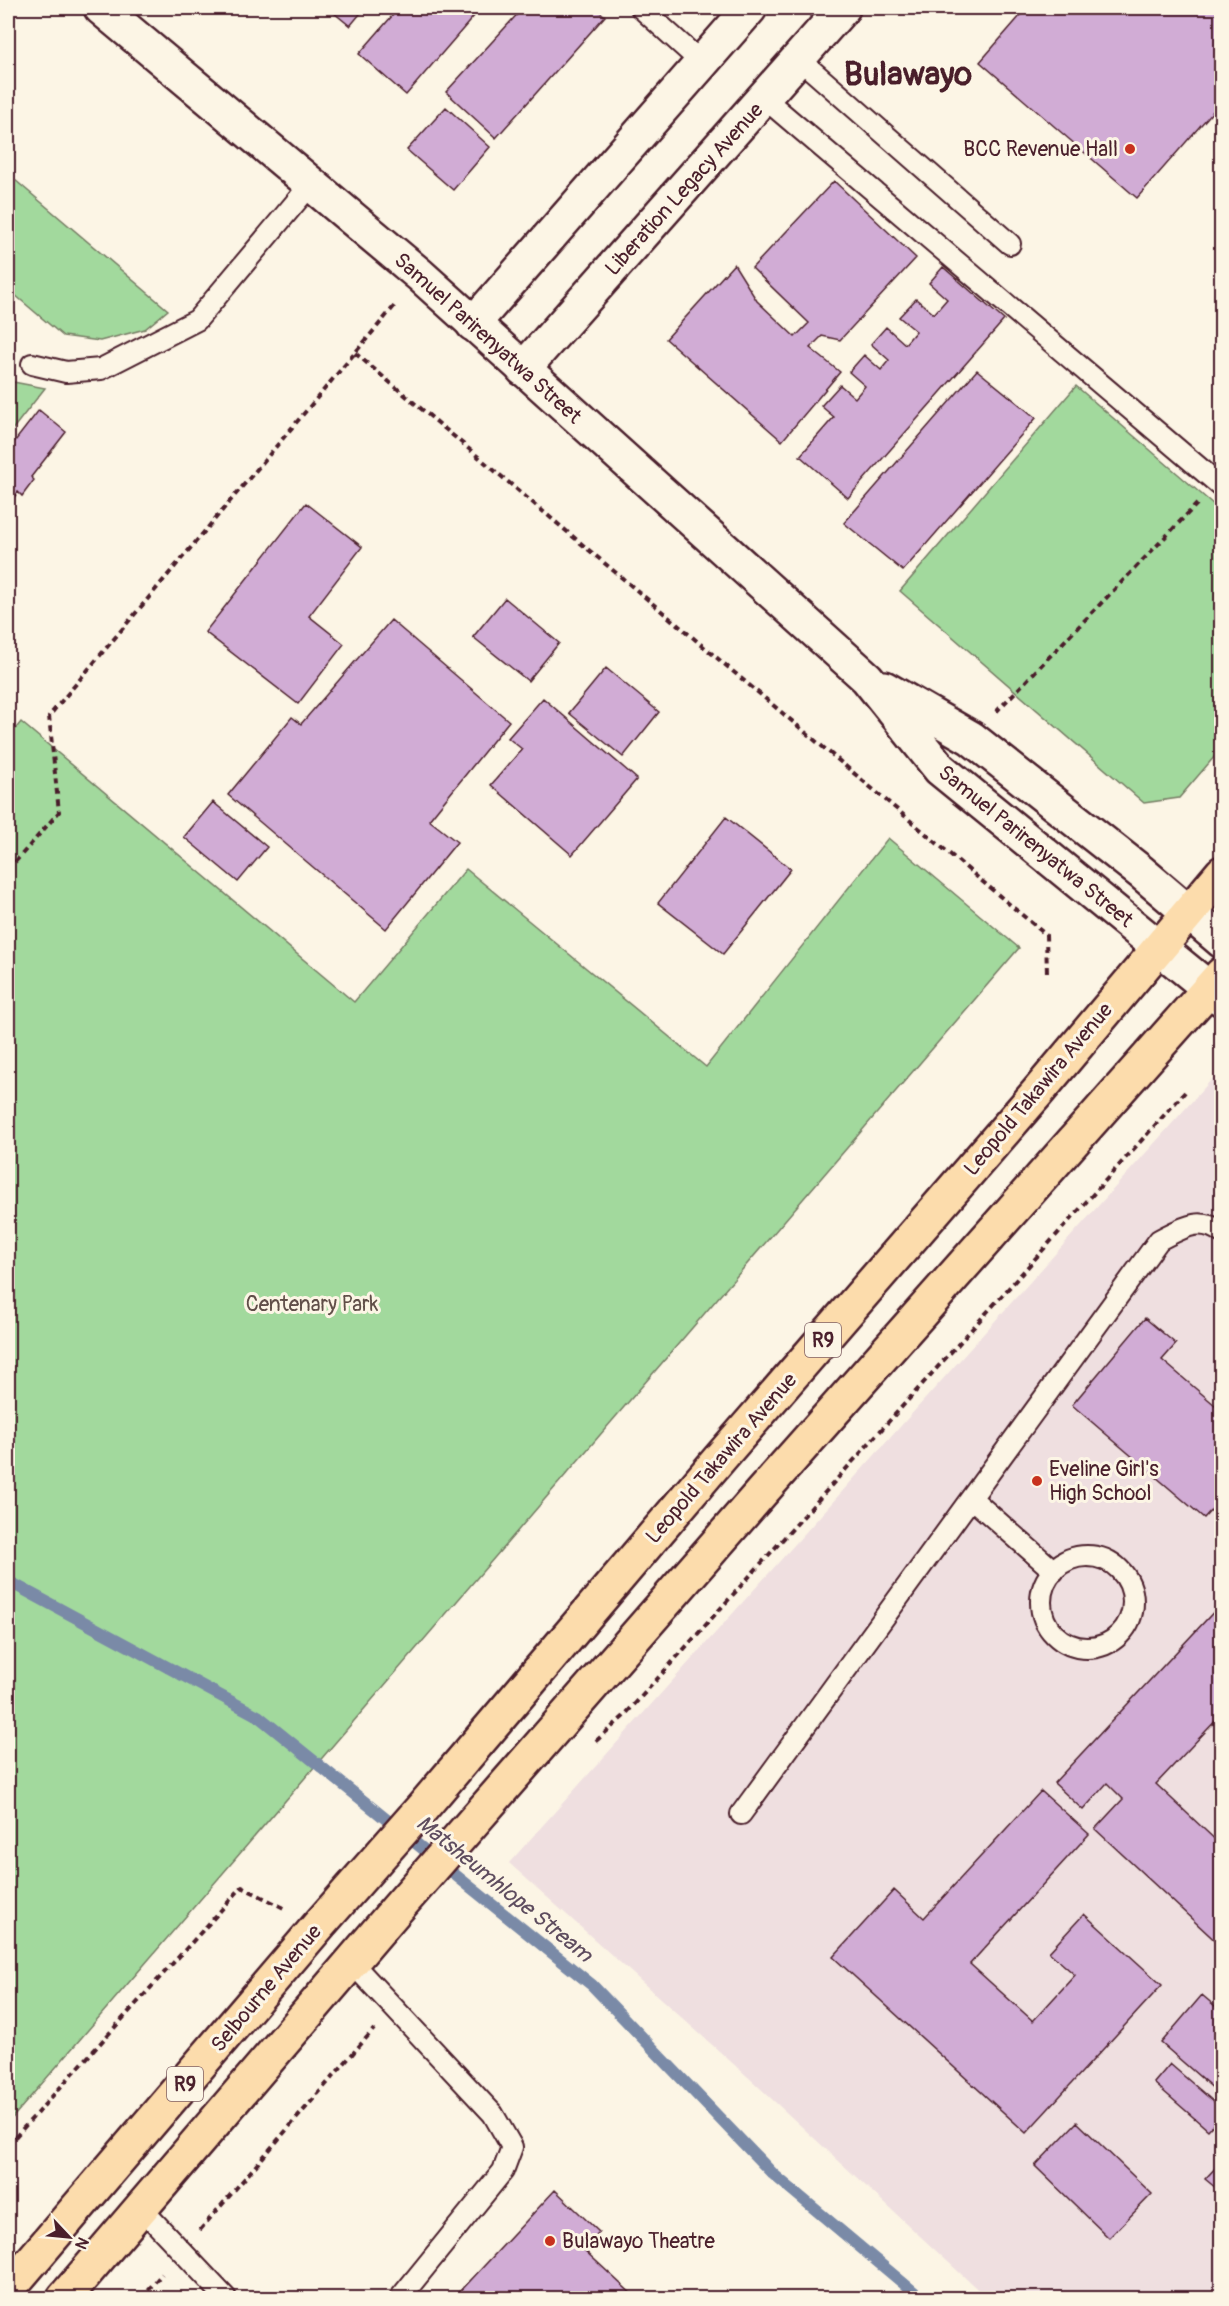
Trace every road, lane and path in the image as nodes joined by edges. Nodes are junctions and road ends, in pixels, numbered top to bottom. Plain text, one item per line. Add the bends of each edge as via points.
1 (101, 8) edge
2 (640, 8) edge
3 (750, 8) edge
4 (843, 8) edge
5 (799, 59) junction
6 (702, 63) junction
7 (765, 98) junction
8 (312, 184) junction
9 (1010, 244) dead end
10 (420, 275) junction
11 (473, 324) junction
12 (355, 353) junction
13 (32, 364) dead end
14 (523, 369) junction
15 (1219, 485) edge
16 (867, 678) junction
17 (971, 738) junction
18 (8, 870) edge
19 (1221, 873) edge
20 (1188, 912) junction
21 (1221, 941) edge
22 (1158, 947) junction
23 (1047, 974) dead end
24 (1217, 987) edge
25 (1185, 1092) dead end
26 (1221, 1233) edge
27 (971, 1498) junction
28 (1054, 1570) junction
29 (589, 1747) dead end
30 (741, 1814) dead end
31 (361, 1878) joint
32 (319, 1925) junction
33 (352, 1963) junction
34 (393, 2008) junction
35 (8, 2145) edge
36 (142, 2209) junction
37 (182, 2251) junction
38 (8, 2289) edge
39 (64, 2298) edge
40 (141, 2298) edge
41 (226, 2298) edge
42 (400, 2298) edge

1 - 8 street, Samuel Parirenyatwa Street
2 - 6 lane
3 - 6 street
4 - 5 street, Liberation Legacy Avenue
5 - 7 street, Liberation Legacy Avenue
5 - 9 lane
6 - 11 street
7 - 14 street, Liberation Legacy Avenue
7 - 15 lane
8 - 10 street, Samuel Parirenyatwa Street
8 - 13 lane via 197,320 101,369 66,372
10 - 11 street, Samuel Parirenyatwa Street
10 - 12 path
11 - 14 street, Samuel Parirenyatwa Street
12 - 18 path via 49,716 59,812
12 - 23 path via 1046,935
14 - 16 street, Samuel Parirenyatwa Street
15 - 17 path
16 - 17 street, Samuel Parirenyatwa Street
16 - 22 street, Samuel Parirenyatwa Street via 940,769
17 - 20 street, Samuel Parirenyatwa Street
19 - 20 highway, Leopold Takawira Avenue / R9
20 - 21 street, Samuel Parirenyatwa Street
20 - 22 highway, Leopold Takawira Avenue / R9
22 - 24 street, Samuel Parirenyatwa Street
22 - 31 highway, Leopold Takawira Avenue / R9 via 1037,1094
24 - 33 highway, R9 via 752,1503
25 - 29 path via 622,1717
26 - 27 lane via 1201,1223 1159,1240
27 - 28 lane
27 - 30 lane
28 - 28 lane via 1079,1556 1108,1560 1120,1569 1129,1582 1132,1611 1118,1636 1090,1648 1075,1646 1049,1629 1041,1599
31 - 32 highway, Selbourne Avenue / R9
32 - 35 path via 242,1887
32 - 38 highway, Selbourne Avenue / R9
33 - 34 lane
33 - 36 highway, R9
34 - 37 path
34 - 42 lane via 493,2114 512,2147 503,2171
36 - 37 lane
36 - 39 highway, R9
37 - 40 path
37 - 41 lane

